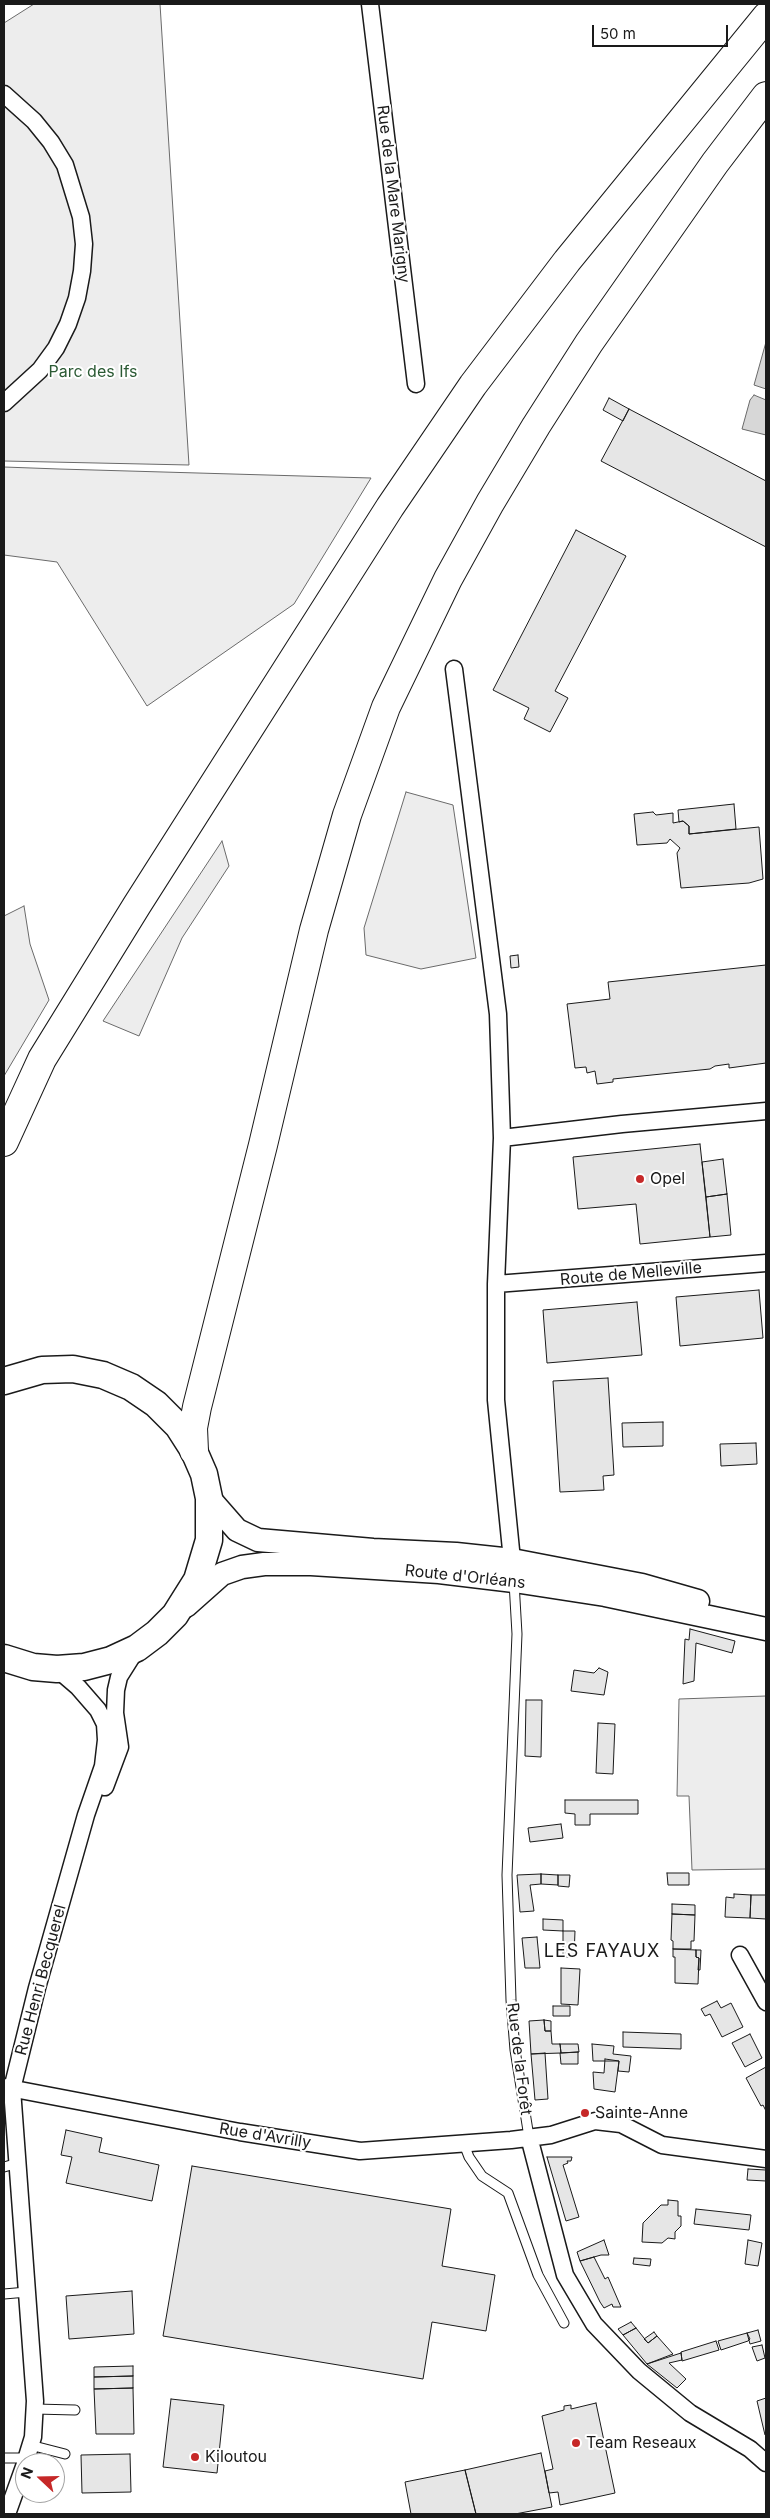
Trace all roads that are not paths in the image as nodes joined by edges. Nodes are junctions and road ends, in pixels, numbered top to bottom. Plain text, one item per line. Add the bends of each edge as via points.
1 (370, 4) edge
2 (766, 17) edge
3 (4, 94) edge
4 (766, 96) edge
5 (416, 384) dead end
6 (4, 403) edge
7 (454, 669) dead end
8 (766, 1111) edge
9 (502, 1138) junction
10 (4, 1142) edge
11 (766, 1263) edge
12 (496, 1284) junction
13 (4, 1381) edge
14 (194, 1451) junction
15 (209, 1498) junction
16 (513, 1571) junction
17 (176, 1615) junction
18 (766, 1620) edge
19 (766, 1629) edge
20 (137, 1648) junction
21 (4, 1658) edge
22 (56, 1669) junction
23 (86, 1815) junction
24 (740, 1955) dead end
25 (766, 2002) edge
26 (8, 2088) edge
27 (529, 2137) junction
28 (464, 2144) junction
29 (766, 2159) edge
30 (11, 2165) edge
31 (27, 2292) junction
32 (4, 2294) edge
33 (564, 2323) dead end
34 (35, 2409) junction
35 (75, 2410) dead end
36 (28, 2453) edge
37 (766, 2463) edge
38 (15, 2491) edge
39 (7, 2514) edge

1 - 5 street, Rue de la Mare Marigny
2 - 10 highway via 567,261 473,384 390,507 137,905 42,1059
3 - 6 street via 34,120 64,165 75,191 84,244 81,280 68,324 56,348 40,370
4 - 14 highway via 588,343 536,426 448,579 386,708 347,815 314,930 197,1407 193,1428
7 - 9 street via 498,1014
8 - 9 street
9 - 12 street
11 - 12 street, Route de Melleville
12 - 16 street via 496,1400
13 - 14 main road via 42,1370 73,1369 102,1375 131,1386 156,1404 178,1426
14 - 15 main road via 204,1474
15 - 16 main road, Route d'Orléans via 237,1530 258,1540 363,1550 456,1554
15 - 17 main road via 207,1548 197,1580
16 - 17 main road, Route d'Orléans via 439,1572 264,1564 222,1574
16 - 18 main road, Route d'Orléans via 642,1585
16 - 19 main road, Route d'Orléans via 605,1595
16 - 27 lane, Rue de la Forêt via 516,1634 507,1875 515,2050
17 - 20 main road
20 - 22 main road via 112,1660
20 - 23 street via 119,1677 116,1690 118,1756 99,1801
21 - 22 main road via 33,1667
22 - 23 street, Rue Henri Becquerel via 90,1699 105,1724 103,1766
23 - 26 street, Rue Henri Becquerel
24 - 25 street
26 - 28 street, Rue d'Avrilly via 360,2151
26 - 30 street, Rue Henri Becquerel
27 - 28 street, Rue d'Avrilly
27 - 29 street, Rue d'Avrilly via 551,2135 595,2121 621,2124 662,2145
27 - 37 street, Rue de la Forêt via 565,2275 594,2324 639,2371 690,2413 750,2449
28 - 33 lane via 482,2176 508,2193 538,2275
30 - 31 street, Rue Henri Becquerel
31 - 32 lane
31 - 34 street, Rue Henri Becquerel
34 - 35 lane
34 - 36 street, Rue Henri Becquerel
38 - 39 street, Rue Henri Becquerel

